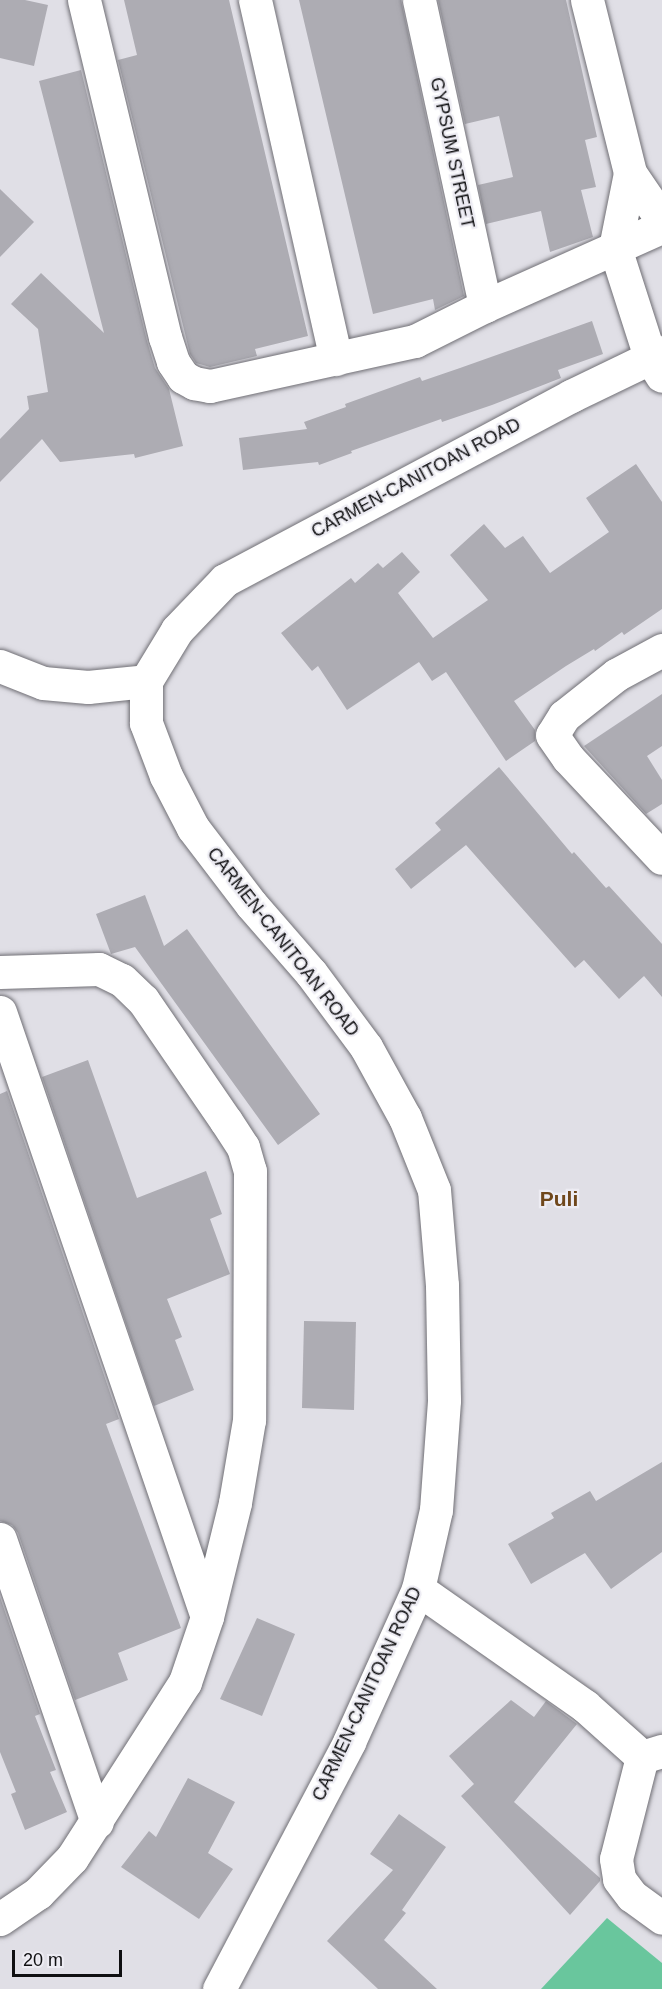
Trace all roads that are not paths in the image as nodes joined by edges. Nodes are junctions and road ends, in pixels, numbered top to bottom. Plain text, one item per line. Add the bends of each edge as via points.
1 (84, 0) edge
2 (255, 0) edge
3 (419, 0) edge
4 (587, 0) edge
5 (630, 173) junction
6 (662, 220) edge
7 (662, 227) edge
8 (615, 248) junction
9 (485, 306) junction
10 (336, 359) junction
11 (658, 362) edge
12 (662, 650) edge
13 (0, 666) edge
14 (146, 681) junction
15 (658, 850) edge
16 (0, 972) edge
17 (0, 1012) edge
18 (0, 1539) edge
19 (418, 1589) junction
20 (207, 1617) junction
21 (652, 1754) edge
22 (97, 1822) junction
23 (662, 1918) edge
24 (0, 1919) edge
25 (219, 1989) edge

1 - 10 street via 165,337 183,377 210,386
2 - 10 street
3 - 9 street, GYPSUM STREET
4 - 5 street
5 - 6 street
5 - 8 street
7 - 8 street
8 - 9 street
8 - 11 street
9 - 10 street via 415,340
11 - 14 street, CARMEN-CANITOAN ROAD via 225,580 177,630
12 - 15 street via 616,675 564,716 552,735 568,758
13 - 14 street via 43,683 88,687
14 - 19 street, CARMEN-CANITOAN ROAD via 146,723 166,776 193,828 366,1047 405,1118 434,1190 442,1285 444,1400 436,1510
16 - 20 street via 99,969 122,980 143,1000 243,1147 250,1171 249,1420 235,1503
17 - 20 street
18 - 22 street
19 - 21 street
19 - 25 street, CARMEN-CANITOAN ROAD via 349,1742
20 - 22 street via 185,1682
21 - 23 street via 616,1859 619,1879 632,1896
22 - 24 street via 72,1858 38,1893

